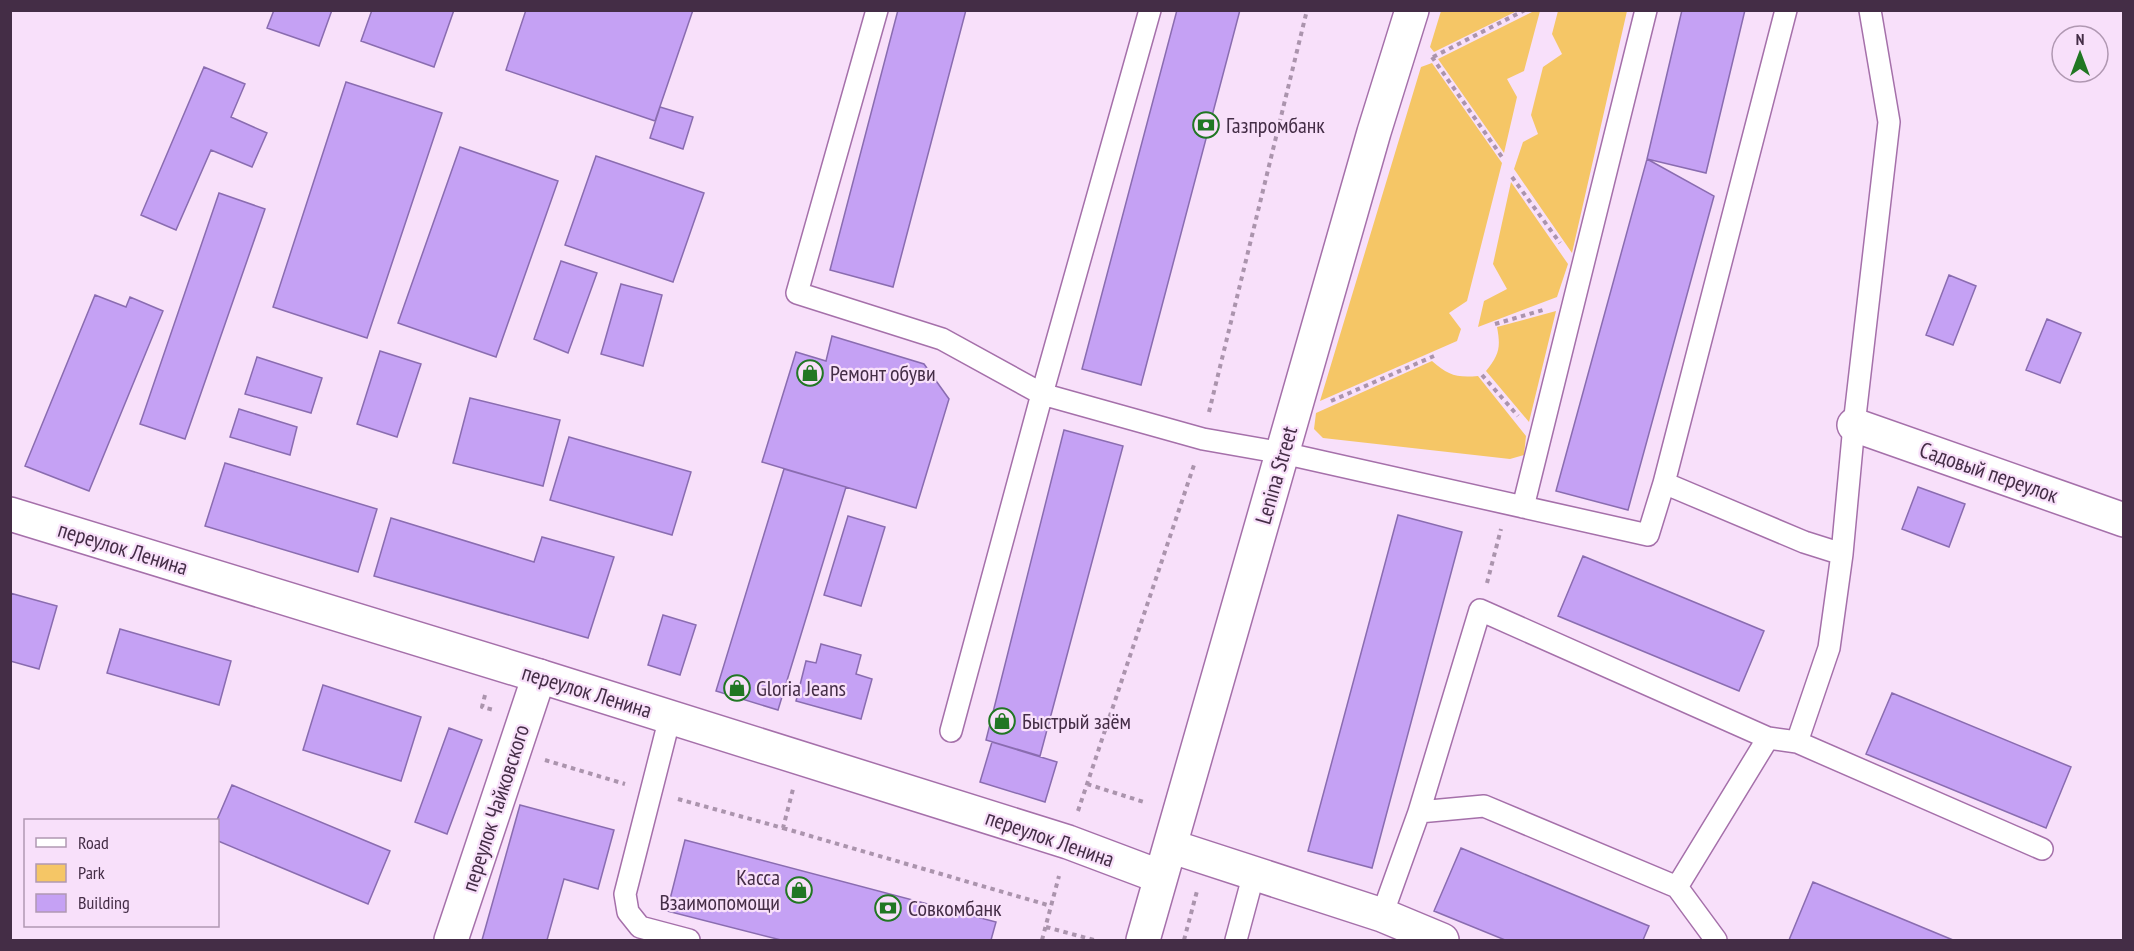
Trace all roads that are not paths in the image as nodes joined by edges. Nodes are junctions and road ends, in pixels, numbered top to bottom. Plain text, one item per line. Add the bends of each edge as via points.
1 (878, 10) edge
2 (1150, 10) edge
3 (1412, 10) edge
4 (1646, 10) edge
5 (1786, 10) edge
6 (1870, 10) edge
7 (1042, 394) junction
8 (1854, 425) junction
9 (1283, 453) junction
10 (1664, 483) junction
11 (1515, 505) junction
12 (10, 514) edge
13 (2124, 520) edge
14 (1842, 554) junction
15 (539, 676) junction
16 (670, 717) junction
17 (951, 731) dead end
18 (1768, 738) junction
19 (1797, 741) junction
20 (1419, 812) junction
21 (1170, 846) junction
22 (2042, 849) dead end
23 (1254, 873) junction
24 (1161, 877) junction
25 (1677, 887) junction
26 (1382, 915) junction
27 (451, 940) edge
28 (689, 940) edge
29 (1143, 940) edge
30 (1236, 940) edge
31 (1442, 940) edge
32 (1716, 940) edge

1 - 7 lane via 797,293 942,339
2 - 7 lane
3 - 9 street, Lenina Street
4 - 11 lane via 1540,442
5 - 10 lane
6 - 8 lane via 1889,122
7 - 9 lane via 1203,439
7 - 17 lane
8 - 13 street, Садовый переулок
8 - 14 lane
9 - 11 lane
9 - 21 street, Lenina Street
10 - 11 lane via 1648,536
10 - 14 lane
12 - 15 street, переулок Ленина
14 - 19 lane via 1829,648
15 - 16 street, переулок Ленина
15 - 27 street, переулок Чайковского
16 - 24 street, переулок Ленина via 1068,842
16 - 28 lane via 625,894 628,912 640,927
18 - 19 lane
18 - 20 lane via 1480,610
18 - 25 lane
19 - 22 lane
20 - 25 lane via 1484,806
20 - 26 lane
21 - 23 street
21 - 24 street, Lenina Street
23 - 26 street
23 - 30 lane
24 - 29 street, Lenina Street
25 - 32 lane
26 - 31 street

